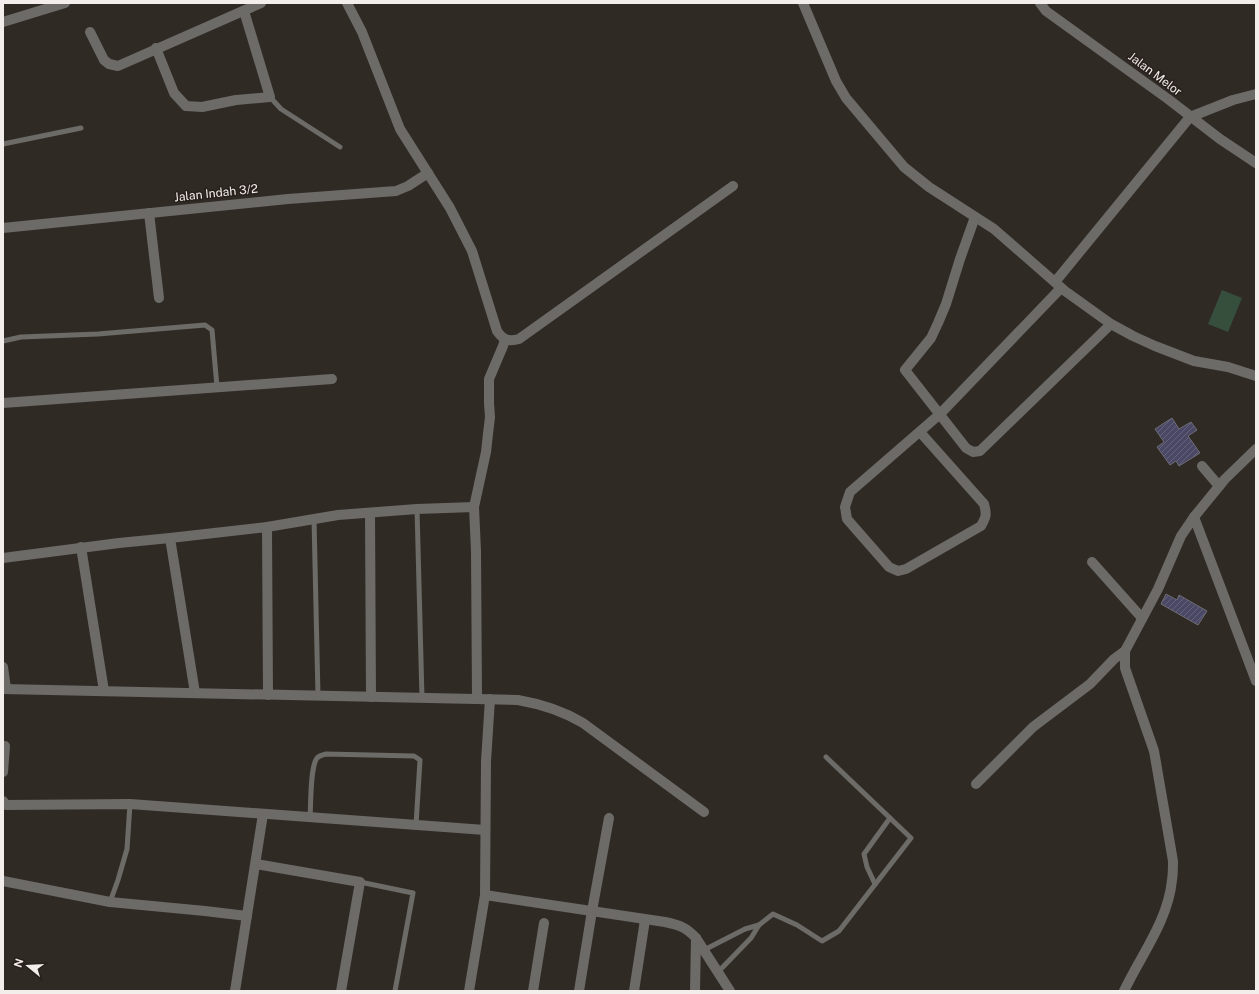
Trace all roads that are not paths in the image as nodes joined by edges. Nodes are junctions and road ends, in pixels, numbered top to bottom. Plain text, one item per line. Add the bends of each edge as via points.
1 (65, 3) edge
2 (261, 3) edge
3 (347, 3) edge
4 (803, 3) edge
5 (1040, 3) edge
6 (244, 11) junction
7 (3, 22) edge
8 (90, 32) dead end
9 (156, 48) junction
10 (1256, 94) edge
11 (270, 97) junction
12 (1190, 116) junction
13 (81, 128) dead end
14 (3, 144) edge
15 (340, 147) dead end
16 (1256, 163) edge
17 (428, 173) junction
18 (733, 186) dead end
19 (148, 213) junction
20 (975, 217) junction
21 (3, 228) edge
22 (1058, 285) junction
23 (159, 298) dead end
24 (1112, 324) junction
25 (504, 339) junction
26 (3, 341) edge
27 (1256, 376) edge
28 (332, 379) dead end
29 (217, 388) junction
30 (3, 403) edge
31 (940, 414) junction
32 (920, 432) junction
33 (1256, 449) edge
34 (1202, 466) dead end
35 (1219, 486) junction
36 (474, 507) junction
37 (417, 509) junction
38 (370, 513) junction
39 (1194, 517) junction
40 (314, 519) junction
41 (267, 527) junction
42 (170, 538) junction
43 (81, 547) junction
44 (3, 558) edge
45 (1092, 562) dead end
46 (1142, 618) junction
47 (1125, 651) junction
48 (3, 667) edge
49 (1256, 681) edge
50 (4, 689) edge
51 (104, 691) junction
52 (195, 693) junction
53 (268, 695) junction
54 (318, 696) junction
55 (370, 697) junction
56 (422, 698) junction
57 (477, 699) junction
58 (490, 699) junction
59 (5, 746) dead end
60 (826, 757) dead end
61 (3, 772) edge
62 (976, 784) dead end
63 (3, 801) edge
64 (130, 804) junction
65 (704, 812) dead end
66 (264, 814) junction
67 (310, 818) junction
68 (609, 818) dead end
69 (890, 818) junction
70 (416, 825) junction
71 (485, 830) junction
72 (256, 864) junction
73 (3, 881) edge
74 (360, 882) junction
75 (875, 884) junction
76 (485, 894) junction
77 (110, 902) junction
78 (592, 911) junction
79 (248, 916) junction
80 (645, 920) junction
81 (544, 922) dead end
82 (758, 925) junction
83 (696, 938) junction
84 (704, 950) junction
85 (718, 972) junction
86 (235, 991) edge
87 (341, 991) edge
88 (395, 991) edge
89 (469, 991) edge
90 (533, 991) edge
91 (579, 991) edge
92 (634, 991) edge
93 (695, 991) edge
94 (730, 991) edge
95 (1124, 991) edge

1 - 7 street
2 - 6 street
3 - 17 street via 362,32 400,130
4 - 20 street via 836,81 846,98 904,167
5 - 12 street, Jalan Melor via 1046,11
6 - 9 street
6 - 11 street
8 - 9 street via 104,60 109,64 118,66
9 - 11 street via 174,93 186,106 202,107
10 - 12 street
11 - 15 lane via 281,109
12 - 16 street, Jalan Melor
12 - 22 street
13 - 14 lane
17 - 19 street, Jalan Indah 3/2 via 396,191
17 - 25 street via 472,251 497,331
18 - 25 street via 519,339
19 - 21 street, Jalan Indah 3/2
19 - 23 street
20 - 22 street via 994,229
20 - 31 street via 938,323 931,338 905,370
22 - 24 street
22 - 31 street
24 - 27 street via 1150,344 1188,358
24 - 31 street via 980,451 973,452 966,448
25 - 36 street via 489,379 490,417 486,452
26 - 29 lane via 21,337 98,334 205,325 212,330
28 - 29 street
29 - 30 street
31 - 32 street
32 - 32 street via 850,492 845,507 847,519 889,567 898,571 981,526 986,518 984,504
33 - 35 street
34 - 35 street
35 - 39 street
36 - 37 street
36 - 57 street
37 - 38 street
37 - 56 lane
38 - 40 street
38 - 55 street
39 - 46 street via 1181,536
39 - 49 street
40 - 41 street
40 - 54 lane
41 - 42 street
41 - 53 street
42 - 43 street
42 - 52 street
43 - 44 street
43 - 51 street
45 - 46 street
46 - 47 street
47 - 62 street via 1090,684 1033,727
47 - 95 street via 1125,668 1154,751 1173,861 1172,880 1164,913
48 - 50 street
50 - 51 street
51 - 52 street
52 - 53 street
53 - 54 street
54 - 55 street
55 - 56 street
56 - 57 street
57 - 58 street
58 - 65 street via 534,702 572,716
58 - 71 street
59 - 61 street
60 - 69 lane
63 - 64 street via 6,805
64 - 66 street
64 - 77 lane via 127,849
66 - 67 street
66 - 72 street
67 - 70 street
67 - 70 lane via 313,770 317,758 321,755 414,756 420,760
68 - 78 street
69 - 75 lane via 864,854
69 - 75 lane via 911,838
70 - 71 street
71 - 76 street
72 - 74 street
72 - 79 street
73 - 77 street
74 - 87 street
74 - 88 lane via 413,893
75 - 82 lane via 839,931 822,941 773,914
76 - 78 street
76 - 89 street
77 - 79 street
78 - 80 street
78 - 91 street
79 - 86 street
80 - 83 street via 683,927
80 - 92 street
81 - 90 street
82 - 84 lane
82 - 85 lane via 751,938
83 - 84 street
83 - 93 street
84 - 85 street
85 - 94 street

